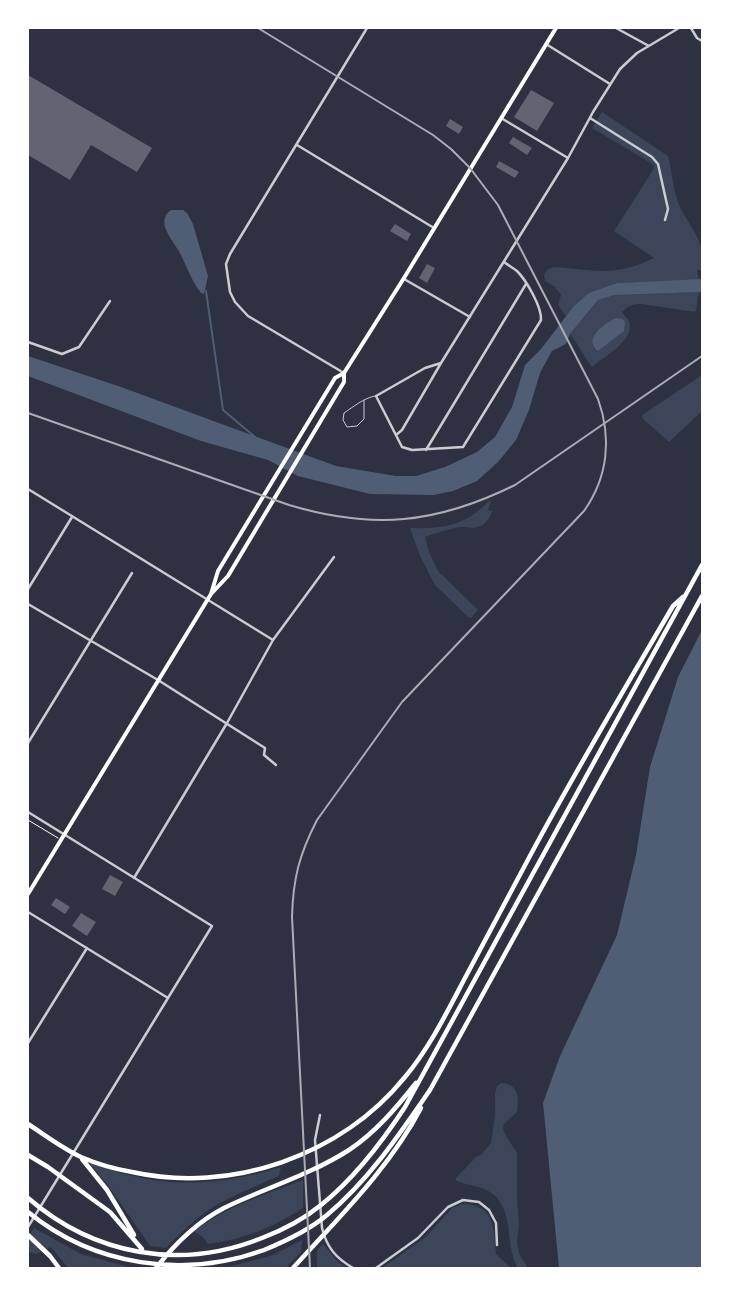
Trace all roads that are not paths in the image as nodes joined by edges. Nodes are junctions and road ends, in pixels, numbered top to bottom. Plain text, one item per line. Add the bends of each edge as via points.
1 (367, 28) edge
2 (556, 28) edge
3 (616, 28) edge
4 (679, 28) edge
5 (691, 28) edge
6 (702, 41) edge
7 (546, 44) junction
8 (648, 46) junction
9 (610, 84) junction
10 (501, 118) junction
11 (590, 118) junction
12 (297, 145) junction
13 (568, 158) junction
14 (665, 220) dead end
15 (434, 228) junction
16 (504, 262) junction
17 (404, 278) junction
18 (526, 284) junction
19 (110, 300) dead end
20 (470, 317) junction
21 (28, 342) edge
22 (441, 363) junction
23 (344, 373) junction
24 (376, 396) junction
25 (364, 400) junction
26 (396, 435) junction
27 (426, 450) junction
28 (28, 489) edge
29 (72, 517) junction
30 (334, 557) dead end
31 (702, 565) edge
32 (132, 573) dead end
33 (28, 589) edge
34 (211, 594) junction
35 (686, 594) junction
36 (702, 596) edge
37 (207, 601) junction
38 (28, 604) edge
39 (89, 640) junction
40 (273, 640) junction
41 (158, 680) junction
42 (227, 724) junction
43 (28, 743) edge
44 (276, 765) dead end
45 (28, 812) edge
46 (64, 834) junction
47 (134, 878) junction
48 (28, 894) edge
49 (28, 912) edge
50 (87, 948) junction
51 (168, 998) junction
52 (28, 1043) edge
53 (424, 1074) junction
54 (430, 1090) junction
55 (320, 1116) dead end
56 (28, 1124) edge
57 (28, 1155) edge
58 (80, 1157) junction
59 (28, 1198) edge
60 (28, 1212) edge
61 (28, 1227) edge
62 (28, 1235) edge
63 (497, 1245) dead end
64 (142, 1248) junction
65 (58, 1268) edge
66 (154, 1268) edge
67 (293, 1268) edge
68 (353, 1268) edge
69 (376, 1268) edge

1 - 12 street
2 - 7 main road
3 - 8 street
4 - 8 street
5 - 6 street
7 - 9 street
7 - 10 main road
8 - 9 street via 629,60
9 - 11 street
10 - 13 street
10 - 15 main road
11 - 13 street
11 - 14 street via 658,164 668,209
12 - 15 street
12 - 23 street via 230,254 226,264 230,292 248,316
13 - 16 street
15 - 17 main road
16 - 18 street via 516,270
16 - 20 street
17 - 20 street
17 - 23 main road
18 - 27 street
18 - 27 street via 541,310 541,320 515,364 463,447
19 - 21 street via 79,347 62,354
20 - 22 street
22 - 24 street via 425,368
22 - 26 street
23 - 34 main road via 344,382 228,576
23 - 34 main road via 335,378 251,514 218,571
24 - 25 lane
24 - 26 street
25 - 25 lane via 344,413 347,427 357,426 364,419
26 - 27 street via 402,447
28 - 29 street
29 - 33 street
29 - 37 street
30 - 40 street
31 - 35 highway
32 - 39 street
34 - 37 main road
35 - 53 highway
35 - 58 highway via 673,606 582,761 432,1039 392,1092 336,1137 311,1151 251,1171 223,1176 151,1176
36 - 54 highway
37 - 40 street
37 - 41 main road
38 - 39 street
39 - 41 street
39 - 43 street
40 - 42 street
41 - 42 street
41 - 46 main road
42 - 44 street via 265,748 264,754
42 - 47 street
45 - 46 street
46 - 47 street
46 - 48 main road
47 - 51 street via 212,926
49 - 50 street
50 - 51 street
50 - 52 street
51 - 61 street
53 - 59 highway via 390,1131 321,1206 272,1234 221,1252 171,1256 137,1252 74,1230
53 - 66 highway via 387,1119 355,1145 283,1184 223,1209 187,1234
54 - 60 highway via 395,1142 354,1190 326,1216 306,1230 248,1256 188,1266 143,1263 114,1257 67,1239
54 - 67 highway via 408,1133 375,1176
55 - 68 street via 315,1140 325,1242 332,1252
56 - 58 highway
57 - 64 highway via 110,1212
58 - 64 highway via 107,1190
62 - 65 highway
63 - 69 street via 496,1223 489,1210 479,1202 463,1200 448,1207 418,1238
64 - 66 highway

